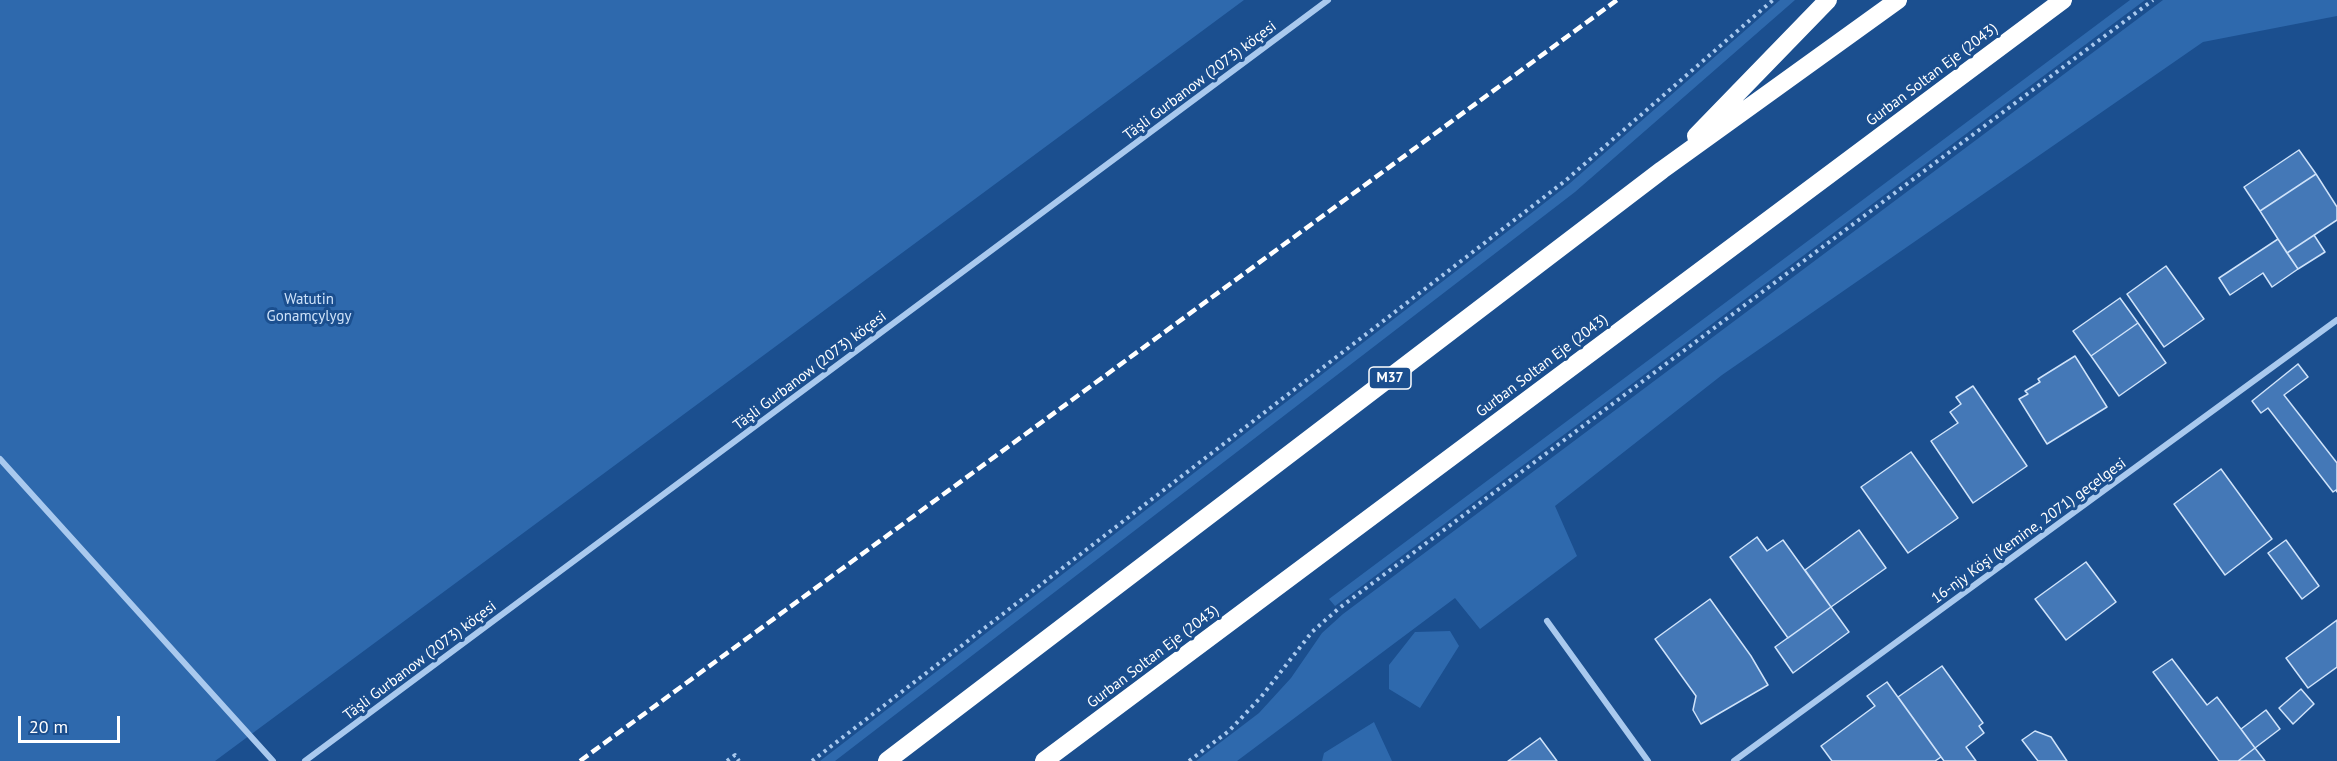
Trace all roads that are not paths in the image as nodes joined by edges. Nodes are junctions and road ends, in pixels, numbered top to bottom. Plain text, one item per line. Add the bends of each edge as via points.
1 (1328, 0) edge
2 (1828, 0) edge
3 (1898, 0) edge
4 (2063, 0) edge
5 (1662, 170) junction
6 (2337, 320) edge
7 (0, 459) edge
8 (1547, 621) dead end
9 (273, 761) edge
10 (305, 761) edge
11 (887, 761) edge
12 (1044, 761) edge
13 (1648, 761) edge
14 (1734, 761) edge

1 - 10 street, Täşli Gurbanow (2073) köçesi
2 - 5 highway
3 - 5 highway, M37
4 - 12 highway, Gurban Soltan Eje (2043)
5 - 11 highway, M37
6 - 14 street, 16-njy Köşi (Kemine, 2071) geçelgesi
7 - 9 street
8 - 13 street

